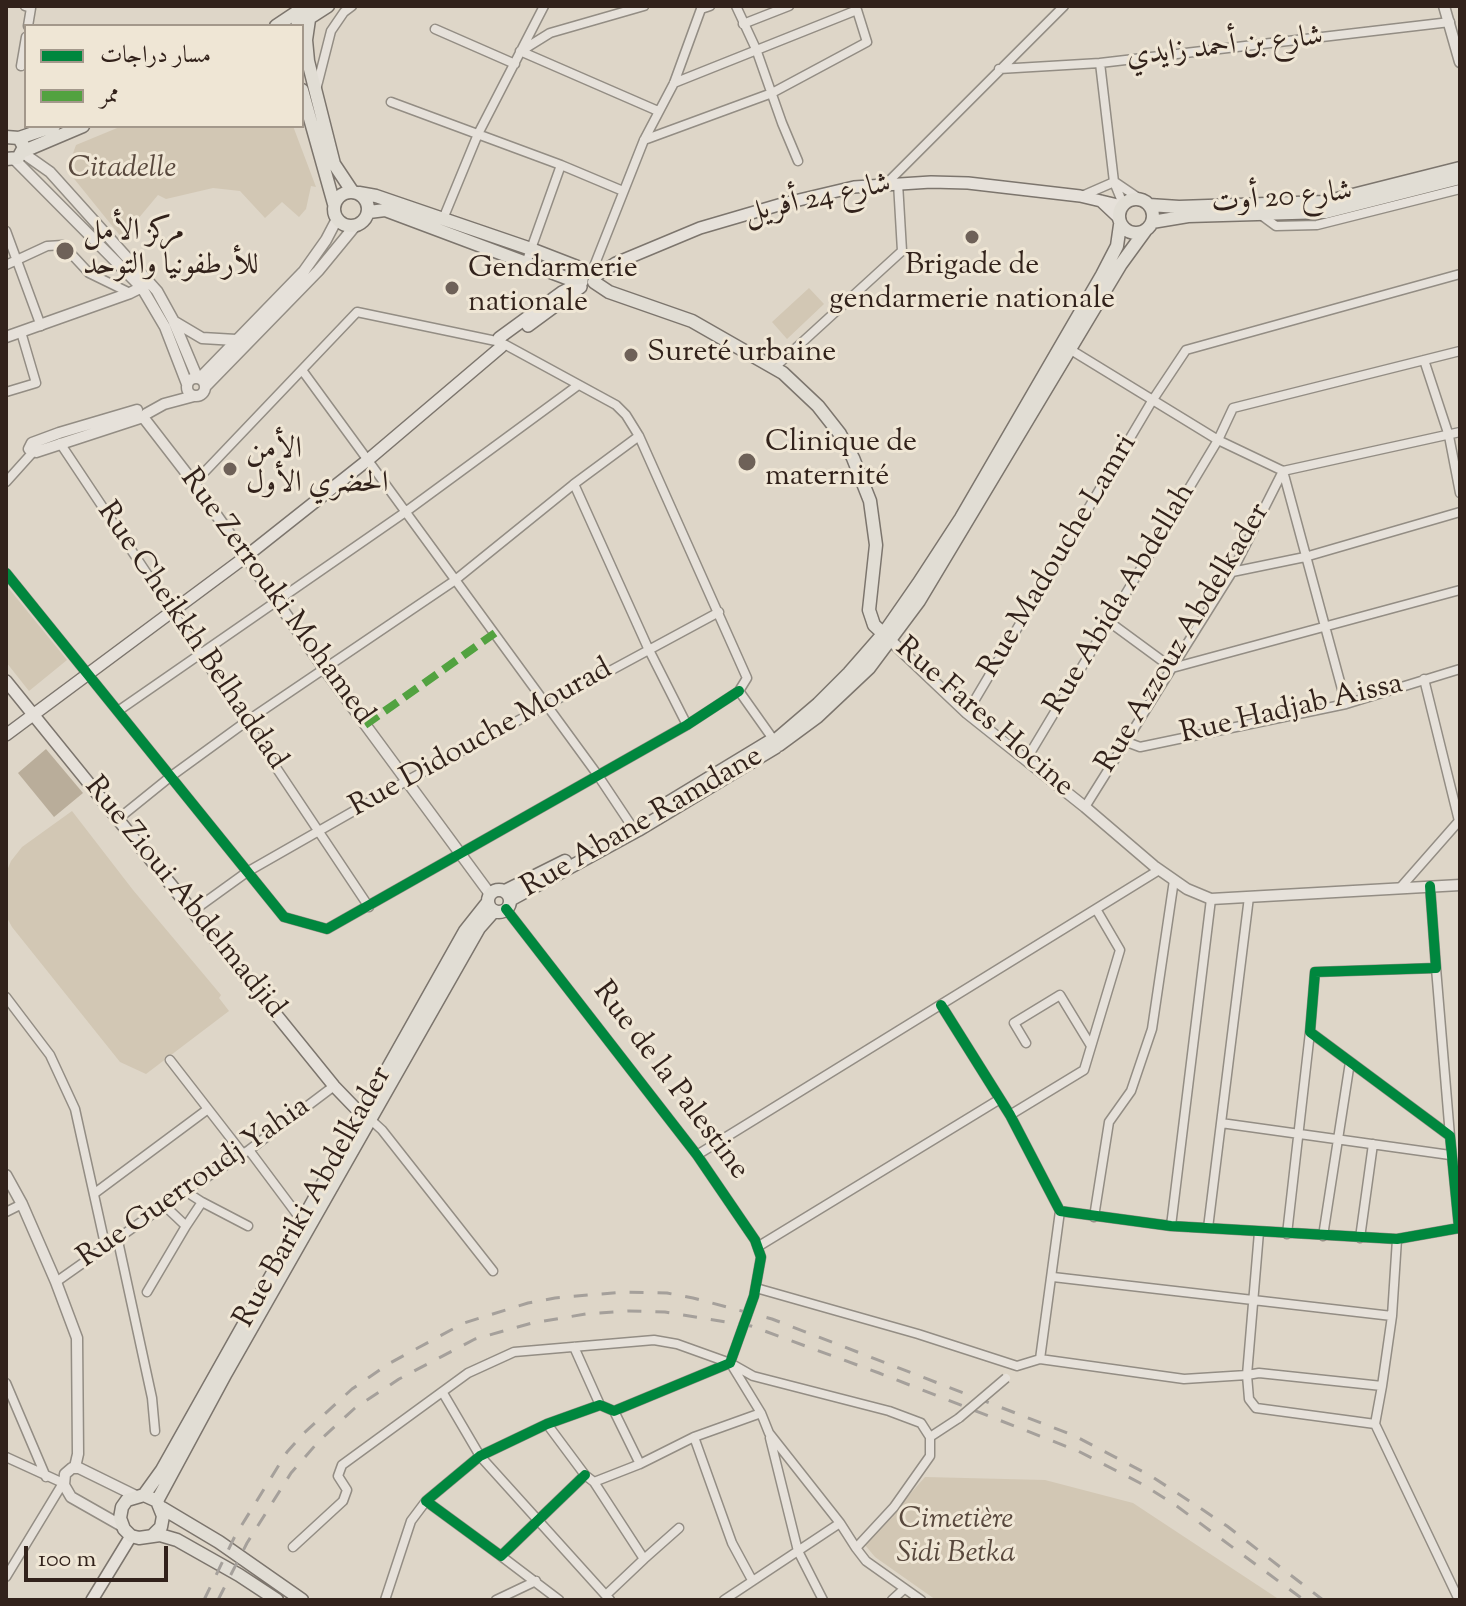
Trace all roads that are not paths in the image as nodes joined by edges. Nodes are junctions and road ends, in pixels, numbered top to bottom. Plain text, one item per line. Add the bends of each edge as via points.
1 (328, 6) edge
2 (352, 6) edge
3 (544, 6) edge
4 (644, 6) edge
5 (736, 6) edge
6 (789, 6) edge
7 (1064, 6) edge
8 (1444, 6) edge
9 (706, 8) edge
10 (309, 10) edge
11 (293, 19) edge
12 (1450, 22) junction
13 (743, 24) junction
14 (435, 29) dead end
15 (24, 49) edge
16 (756, 49) junction
17 (520, 51) junction
18 (1460, 62) edge
19 (1100, 63) junction
20 (515, 64) junction
21 (21, 66) dead end
22 (999, 69) junction
23 (674, 83) junction
24 (772, 93) junction
25 (315, 95) junction
26 (304, 97) edge
27 (391, 102) dead end
28 (658, 111) junction
29 (44, 128) edge
30 (79, 128) edge
31 (478, 134) junction
32 (10, 135) edge
33 (644, 140) junction
34 (14, 157) edge
35 (798, 161) dead end
36 (561, 165) junction
37 (1460, 168) edge
38 (1460, 178) edge
39 (1114, 182) junction
40 (892, 183) junction
41 (1460, 189) edge
42 (623, 191) junction
43 (356, 192) junction
44 (1080, 196) junction
45 (1144, 202) junction
46 (334, 204) junction
47 (369, 212) junction
48 (1121, 213) junction
49 (1261, 215) junction
50 (337, 219) junction
51 (443, 219) junction
52 (355, 226) junction
53 (1148, 227) junction
54 (6, 231) edge
55 (531, 249) junction
56 (17, 259) junction
57 (526, 263) junction
58 (6, 265) edge
59 (1460, 274) edge
60 (588, 279) junction
61 (146, 285) junction
62 (130, 293) junction
63 (173, 320) junction
64 (41, 326) junction
65 (21, 332) junction
66 (6, 337) edge
67 (236, 340) junction
68 (501, 343) junction
69 (1071, 350) junction
70 (1460, 351) edge
71 (1424, 360) junction
72 (774, 368) junction
73 (302, 370) junction
74 (201, 381) junction
75 (577, 386) junction
76 (189, 390) junction
77 (6, 392) edge
78 (1152, 401) junction
79 (142, 414) junction
80 (1460, 432) edge
81 (639, 436) junction
82 (1449, 436) junction
83 (60, 438) junction
84 (1218, 440) junction
85 (33, 452) joint
86 (369, 459) junction
87 (1283, 471) junction
88 (6, 482) edge
89 (194, 483) junction
90 (574, 484) junction
91 (1460, 493) edge
92 (1460, 512) edge
93 (404, 513) junction
94 (1305, 557) junction
95 (244, 558) junction
96 (1232, 572) junction
97 (6, 573) edge
98 (454, 581) junction
99 (1460, 590) edge
100 (276, 601) junction
101 (173, 612) junction
102 (719, 612) junction
103 (1108, 621) junction
104 (1325, 626) junction
105 (887, 637) junction
106 (648, 648) junction
107 (201, 652) junction
108 (1172, 668) junction
109 (1460, 669) edge
110 (325, 670) junction
111 (87, 675) junction
112 (1424, 679) junction
113 (6, 681) edge
114 (739, 691) junction
115 (546, 704) junction
116 (1346, 704) junction
117 (118, 711) junction
118 (967, 713) junction
119 (33, 714) junction
120 (247, 721) junction
121 (687, 725) junction
122 (6, 735) edge
123 (1124, 741) junction
124 (775, 742) junction
125 (1026, 760) junction
126 (597, 774) junction
127 (170, 777) junction
128 (408, 780) junction
129 (1085, 807) junction
130 (118, 819) junction
131 (1460, 821) edge
132 (631, 825) junction
133 (319, 831) junction
134 (460, 855) junction
135 (1159, 870) junction
136 (247, 872) junction
137 (1174, 880) junction
138 (1460, 885) edge
139 (1430, 886) junction
140 (1401, 887) junction
141 (1249, 897) junction
142 (1211, 899) junction
143 (499, 901) junction
144 (369, 907) junction
145 (1096, 909) junction
146 (193, 911) junction
147 (1436, 968) junction
148 (6, 997) edge
149 (941, 1005) junction
150 (1310, 1032) junction
151 (1026, 1043) dead end
152 (1091, 1046) junction
153 (170, 1060) dead end
154 (1350, 1062) junction
155 (334, 1086) junction
156 (1000, 1099) junction
157 (208, 1109) junction
158 (1010, 1115) junction
159 (366, 1117) junction
160 (1221, 1123) junction
161 (1298, 1135) junction
162 (1450, 1136) junction
163 (1338, 1139) junction
164 (1373, 1144) junction
165 (246, 1152) junction
166 (697, 1155) junction
167 (1450, 1155) junction
168 (6, 1175) edge
169 (185, 1191) junction
170 (10, 1193) edge
171 (95, 1193) junction
172 (202, 1202) junction
173 (22, 1204) junction
174 (165, 1206) junction
175 (1060, 1211) junction
176 (6, 1212) edge
177 (1094, 1217) junction
178 (302, 1221) junction
179 (186, 1226) junction
180 (248, 1226) dead end
181 (1171, 1226) junction
182 (1208, 1228) junction
183 (1460, 1228) edge
184 (1259, 1232) junction
185 (1287, 1234) junction
186 (1323, 1236) junction
187 (1360, 1238) junction
188 (1397, 1239) junction
189 (118, 1241) junction
190 (759, 1246) junction
191 (106, 1249) junction
192 (493, 1271) dead end
193 (1053, 1277) junction
194 (56, 1282) junction
195 (147, 1292) dead end
196 (755, 1292) junction
197 (1252, 1299) junction
198 (1392, 1316) junction
199 (574, 1347) junction
200 (1040, 1359) junction
201 (730, 1363) junction
202 (1017, 1366) junction
203 (1247, 1375) junction
204 (6, 1383) edge
205 (1382, 1386) junction
206 (443, 1393) junction
207 (600, 1405) junction
208 (614, 1411) junction
209 (761, 1413) junction
210 (547, 1424) junction
211 (1375, 1424) junction
212 (155, 1431) dead end
213 (769, 1433) junction
214 (694, 1437) junction
215 (930, 1437) junction
216 (480, 1456) junction
217 (6, 1457) edge
218 (640, 1464) junction
219 (75, 1467) junction
220 (585, 1475) junction
221 (46, 1477) junction
222 (594, 1482) junction
223 (63, 1483) junction
224 (140, 1495) junction
225 (426, 1501) junction
226 (159, 1505) junction
227 (538, 1518) junction
228 (840, 1523) junction
229 (679, 1528) dead end
230 (127, 1531) junction
231 (153, 1535) junction
232 (293, 1547) dead end
233 (856, 1548) junction
234 (798, 1551) junction
235 (501, 1556) junction
236 (644, 1559) junction
237 (6, 1577) edge
238 (752, 1580) junction
239 (536, 1581) junction
240 (904, 1589) junction
241 (608, 1597) edge
242 (92, 1600) edge
243 (277, 1600) edge
244 (302, 1600) edge
245 (385, 1600) edge
246 (496, 1600) edge
247 (559, 1600) edge
248 (724, 1600) edge
249 (823, 1600) edge
250 (892, 1600) edge
251 (921, 1600) edge
252 (1459, 1600) edge

1 - 10 main road
2 - 25 street via 331,31
3 - 17 street
4 - 17 street via 550,33
5 - 13 street
6 - 13 street
7 - 22 street
8 - 12 street
9 - 23 street
10 - 11 main road
10 - 25 main road via 306,50
12 - 18 street
12 - 19 street, شارع بن أحمد زايدي
13 - 16 street
14 - 20 street
15 - 21 street
16 - 23 street
16 - 24 street
16 - 24 street via 857,10 867,42
17 - 20 street
17 - 28 street
19 - 22 street, شارع بن أحمد زايدي
19 - 39 street
20 - 31 street
22 - 40 street
23 - 28 street
24 - 33 street
24 - 35 street
25 - 43 main road via 334,164
26 - 46 main road
27 - 31 street
28 - 33 street
29 - 32 main road
30 - 34 main road
31 - 36 street
31 - 51 street
32 - 34 main road via 24,143
33 - 42 street
34 - 61 street
36 - 42 street
36 - 55 street
37 - 45 main road, شارع 20 أوت via 1325,202 1179,207
38 - 49 main road, شارع 20 أوت via 1337,210
39 - 44 street
39 - 45 street
39 - 48 street
40 - 44 main road, شارع 24 أفريل via 968,183
40 - 60 main road, شارع 24 أفريل via 823,194 725,220
40 - 72 street via 902,251
41 - 49 street via 1317,225 1276,226
42 - 60 street
43 - 46 main road via 339,196
43 - 47 main road via 367,201
43 - 51 main road
44 - 48 main road, شارع 24 أفريل
45 - 48 main road via 1131,199
45 - 53 main road via 1152,211
46 - 50 main road
47 - 52 main road
47 - 57 main road via 385,210
48 - 53 main road via 1131,233
48 - 105 main road via 1119,241 1110,261
49 - 53 main road, شارع 20 أوت via 1188,216
50 - 52 main road
50 - 67 street via 304,271
51 - 55 main road
52 - 74 street via 318,271
53 - 69 main road
54 - 56 street
55 - 57 street
55 - 60 main road via 580,268
56 - 58 street
56 - 62 street via 63,245 89,273
56 - 64 street
57 - 60 main road via 569,279
59 - 78 street, Rue Madouche Lamri via 1186,350
60 - 68 main road, شارع 24 أفريل via 562,292
60 - 72 main road, Rue Fares Hocine via 609,292 692,321
61 - 62 street
61 - 63 street
61 - 76 street
62 - 64 street
63 - 67 street via 202,338
63 - 74 street
64 - 65 street
65 - 66 street
65 - 77 street via 36,383
67 - 74 street
68 - 73 street via 357,312
68 - 75 street
68 - 86 main road, شارع 24 أفريل
69 - 78 street
69 - 105 main road via 919,601
70 - 71 street
71 - 82 street
71 - 84 street, Rue Abida Abdellah via 1233,408
72 - 105 main road, Rue Fares Hocine via 828,419 863,481 876,545 869,610 874,625
73 - 86 street
73 - 89 street
74 - 76 street via 192,378
74 - 76 street via 203,393
75 - 81 street via 616,405
75 - 93 street
76 - 79 street
78 - 84 street
78 - 118 street, Rue Madouche Lamri
79 - 83 street
79 - 89 street, Rue Zerrouki Mohamed
80 - 82 street
81 - 90 street
81 - 102 street
82 - 87 street
82 - 91 street
83 - 85 street via 30,445
83 - 101 street, Rue Cheikkh Belhaddad
84 - 87 street
84 - 103 street, Rue Abida Abdellah
85 - 88 street
86 - 93 street
86 - 95 main road, شارع 24 أفريل
87 - 94 street
87 - 96 street, Rue Azzouz Abdelkader
89 - 95 street, Rue Zerrouki Mohamed
90 - 98 street
90 - 106 street
92 - 94 street
93 - 98 street
93 - 100 street
94 - 96 street
94 - 104 street
95 - 100 street, Rue Zerrouki Mohamed
95 - 101 main road, شارع 24 أفريل
96 - 108 street, Rue Azzouz Abdelkader
97 - 111 street
98 - 110 street
98 - 115 street
99 - 104 street
100 - 107 street
100 - 110 street, Rue Zerrouki Mohamed
101 - 107 street, Rue Cheikkh Belhaddad
101 - 111 main road, شارع 24 أفريل
102 - 106 street, Rue Didouche Mourad
102 - 114 street via 747,678
103 - 108 street
103 - 125 street, Rue Abida Abdellah
104 - 108 street
104 - 116 street
105 - 118 street, Rue Fares Hocine
105 - 124 main road, Rue Abane Ramdane
106 - 115 street, Rue Didouche Mourad
106 - 121 street
107 - 117 street
107 - 120 street, Rue Cheikkh Belhaddad
108 - 123 street, Rue Azzouz Abdelkader
109 - 112 street, Rue Hadjab Aissa
110 - 120 street
110 - 128 street, Rue Zerrouki Mohamed
111 - 117 street
111 - 119 main road, شارع 24 أفريل
112 - 116 street, Rue Hadjab Aissa
112 - 131 street
113 - 119 main road, Rue Zioui Abdelmadjid
114 - 121 street
114 - 124 street
115 - 126 street
115 - 128 street, Rue Didouche Mourad
116 - 123 street, Rue Hadjab Aissa via 1140,747
117 - 127 street
118 - 125 street, Rue Fares Hocine
119 - 122 main road, شارع 24 أفريل
119 - 130 main road, Rue Zioui Abdelmadjid
120 - 127 street
120 - 133 street, Rue Cheikkh Belhaddad
121 - 126 street
123 - 129 street, Rue Azzouz Abdelkader
124 - 132 main road, Rue Abane Ramdane
124 - 143 main road, Rue Abane Ramdane via 638,830
125 - 129 street, Rue Fares Hocine
126 - 132 street
126 - 134 street
127 - 130 street
127 - 136 street
128 - 133 street, Rue Didouche Mourad
128 - 134 street, Rue Zerrouki Mohamed
129 - 135 street, Rue Fares Hocine
130 - 146 main road, Rue Zioui Abdelmadjid
131 - 140 street
132 - 143 main road, Rue Abane Ramdane
133 - 136 street, Rue Didouche Mourad
133 - 144 street, Rue Cheikkh Belhaddad
134 - 143 street, Rue Zerrouki Mohamed
134 - 144 street
135 - 137 street, Rue Fares Hocine
135 - 145 street
136 - 144 street via 284,917 327,929
136 - 146 street, Rue Didouche Mourad
137 - 142 street, Rue Fares Hocine
137 - 177 street via 1152,1029 1131,1091 1109,1122
138 - 139 street, Rue Fares Hocine
139 - 140 street, Rue Fares Hocine
139 - 147 street
140 - 141 street, Rue Fares Hocine
141 - 142 street, Rue Fares Hocine
141 - 160 street
142 - 181 street
143 - 159 main road, Rue Bariki Abdelkader
143 - 166 street, Rue de la Palestine
145 - 149 street
145 - 152 street via 1120,950
146 - 155 main road, Rue Zioui Abdelmadjid
147 - 150 street via 1315,972
147 - 162 street
148 - 171 street via 50,1055 64,1084
149 - 156 street
149 - 166 street
150 - 154 street
150 - 161 street
151 - 152 street via 1014,1023 1060,995
152 - 158 street via 1084,1070
153 - 157 street
154 - 162 street
154 - 163 street
155 - 159 main road, Rue Zioui Abdelmadjid
155 - 165 street, Rue Guerroudj Yahia
156 - 158 street
156 - 190 street
157 - 165 street
157 - 171 street
158 - 175 street
159 - 178 main road, Rue Bariki Abdelkader
159 - 192 street via 382,1130
159 - 226 main road, Rue Bariki Abdelkader
160 - 161 street
160 - 182 street
161 - 163 street
161 - 185 street
162 - 167 street
163 - 164 street
163 - 186 street
164 - 167 street
164 - 187 street
165 - 169 street, Rue Guerroudj Yahia
165 - 178 street
166 - 190 street, Rue de la Palestine
167 - 183 street
168 - 170 street
169 - 172 street
169 - 174 street, Rue Guerroudj Yahia
170 - 173 street
171 - 191 street
172 - 179 street
172 - 180 street
173 - 176 street
173 - 194 street
174 - 179 street
174 - 189 street, Rue Guerroudj Yahia
175 - 177 street
175 - 193 street
177 - 181 street
178 - 224 main road, Rue Bariki Abdelkader via 162,1470
179 - 195 street
181 - 182 street
182 - 184 street
183 - 188 street
184 - 185 street
184 - 197 street
185 - 186 street
186 - 187 street
187 - 188 street
188 - 198 street
189 - 191 street, Rue Guerroudj Yahia
189 - 212 street
190 - 196 street
191 - 194 street, Rue Guerroudj Yahia
193 - 197 street
193 - 200 street
194 - 219 street via 77,1338
196 - 201 street
196 - 202 street
197 - 198 street
197 - 203 street
198 - 205 street
199 - 201 street via 654,1340
199 - 206 street via 514,1352 468,1373
199 - 207 street
200 - 202 street
200 - 203 street via 1184,1379
201 - 208 street
201 - 209 street
201 - 215 street via 753,1376 889,1411 921,1423
202 - 215 street, bridge
203 - 205 street
203 - 211 street via 1249,1399 1256,1408
204 - 221 street
205 - 211 street
206 - 216 street
206 - 232 street via 342,1465 338,1476 347,1490 343,1501
207 - 208 street
207 - 210 street
208 - 218 street
209 - 213 street
209 - 214 street
210 - 216 street
210 - 220 street
211 - 252 street
213 - 228 street
213 - 234 street
214 - 218 street
214 - 238 street via 732,1543
215 - 233 street via 930,1456
216 - 225 street
216 - 227 street
217 - 221 street
218 - 222 street
219 - 223 street via 66,1472
219 - 224 street
220 - 222 street
220 - 227 street
221 - 223 street
222 - 236 street
223 - 230 street via 74,1499
223 - 237 street
224 - 226 main road
224 - 230 main road via 122,1507
225 - 235 street
225 - 245 street via 411,1521
226 - 231 main road via 161,1527
226 - 244 main road
227 - 235 street
227 - 241 street
228 - 233 street
228 - 234 street
229 - 236 street
230 - 231 main road via 146,1538
230 - 242 main road
231 - 243 main road via 187,1545
233 - 240 street
234 - 238 street
234 - 249 street
235 - 239 street
236 - 241 street
238 - 248 street
239 - 246 street
239 - 247 street
240 - 250 street
240 - 251 street

